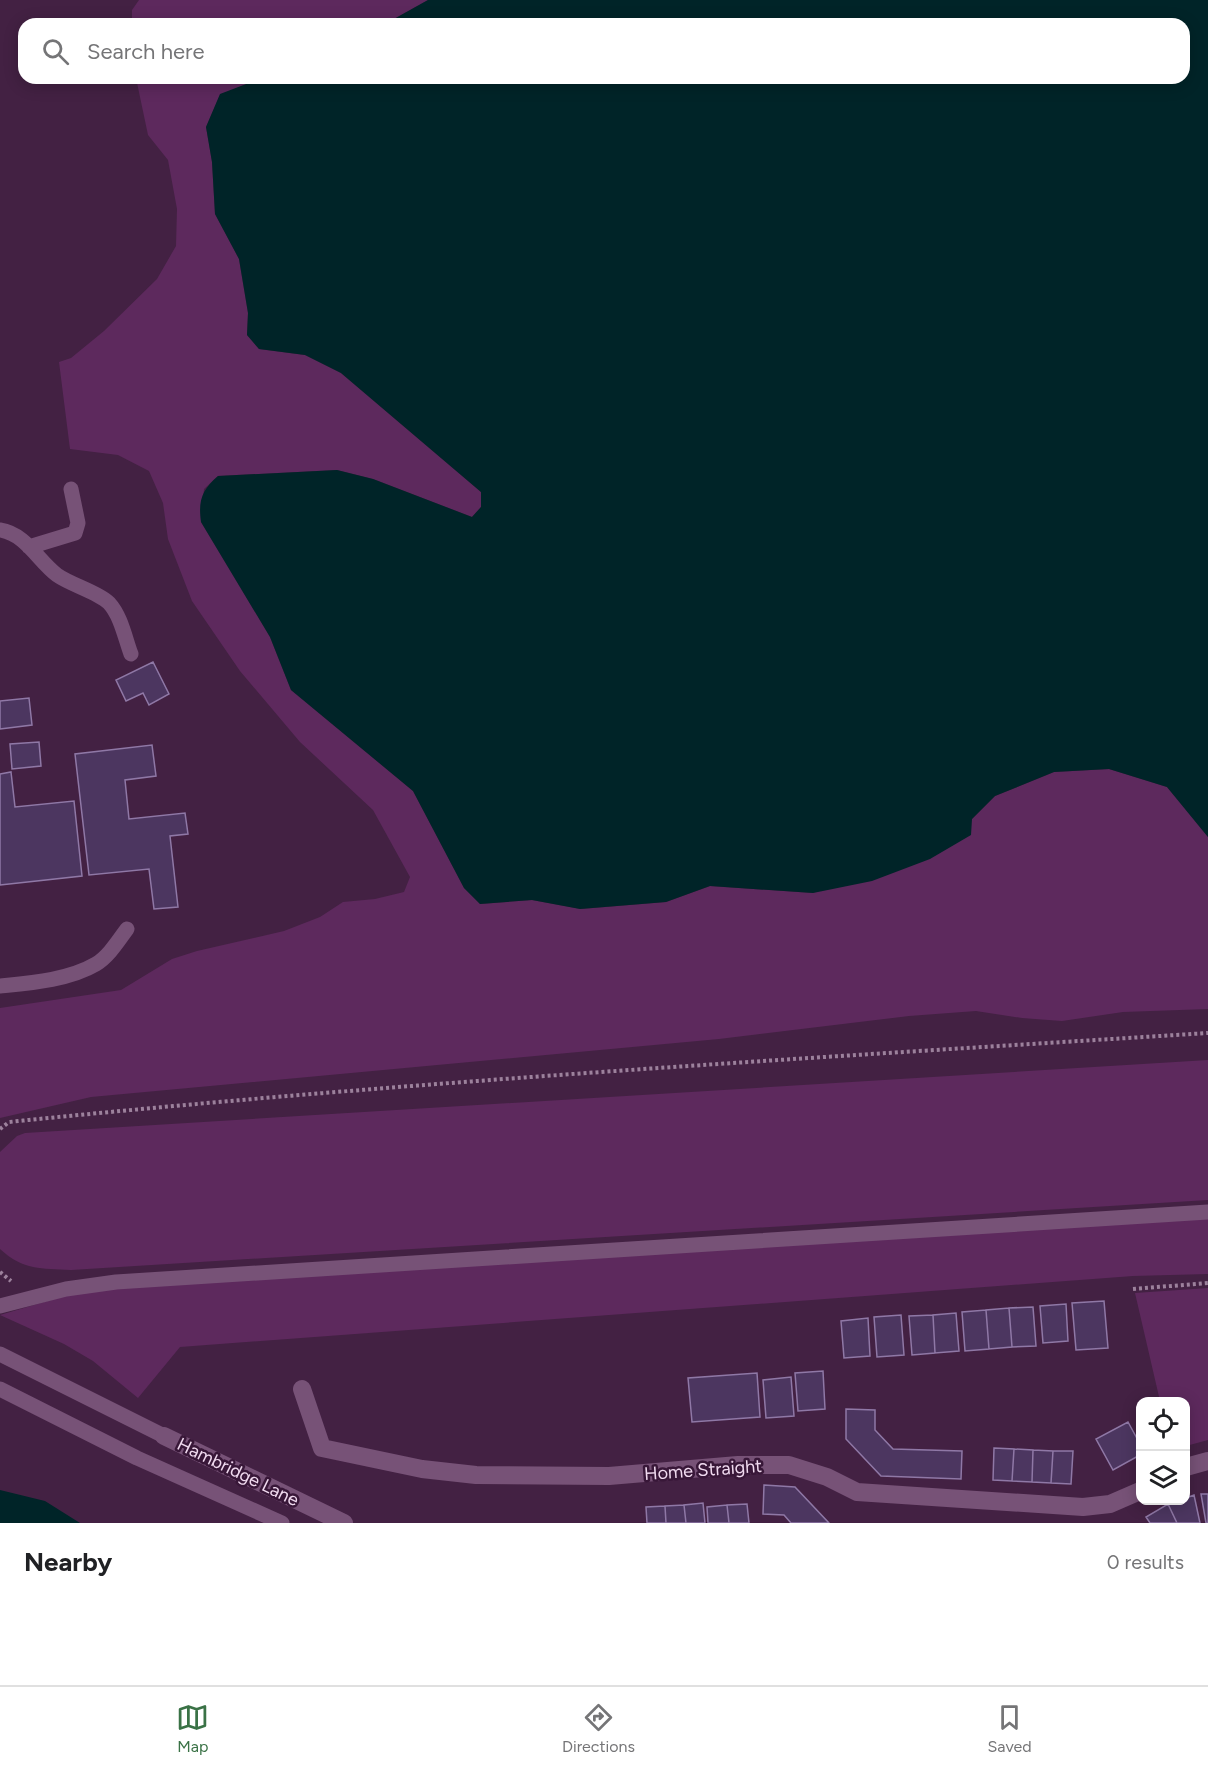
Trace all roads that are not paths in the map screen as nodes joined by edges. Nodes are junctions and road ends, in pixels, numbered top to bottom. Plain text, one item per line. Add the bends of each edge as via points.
1 (71, 489) dead end
2 (0, 530) edge
3 (29, 547) junction
4 (131, 654) dead end
5 (127, 929) dead end
6 (0, 986) edge
7 (1208, 1212) edge
8 (0, 1306) edge
9 (0, 1354) edge
10 (0, 1389) edge
11 (302, 1389) dead end
12 (164, 1436) joint
13 (1208, 1461) edge
14 (1190, 1466) edge
15 (1136, 1493) edge
16 (282, 1523) edge
17 (344, 1523) edge

1 - 3 lane via 78,523 75,533
2 - 3 lane
3 - 4 lane via 56,574 108,602
5 - 6 lane via 97,964 77,972
7 - 8 lane via 127,1281 66,1289
9 - 12 lane
10 - 16 lane via 137,1458
11 - 15 street, Home Straight via 322,1448 422,1469 476,1475 609,1476 738,1465 789,1465 857,1492 1083,1507 1110,1504
12 - 17 street, Hambridge Lane
13 - 14 street

